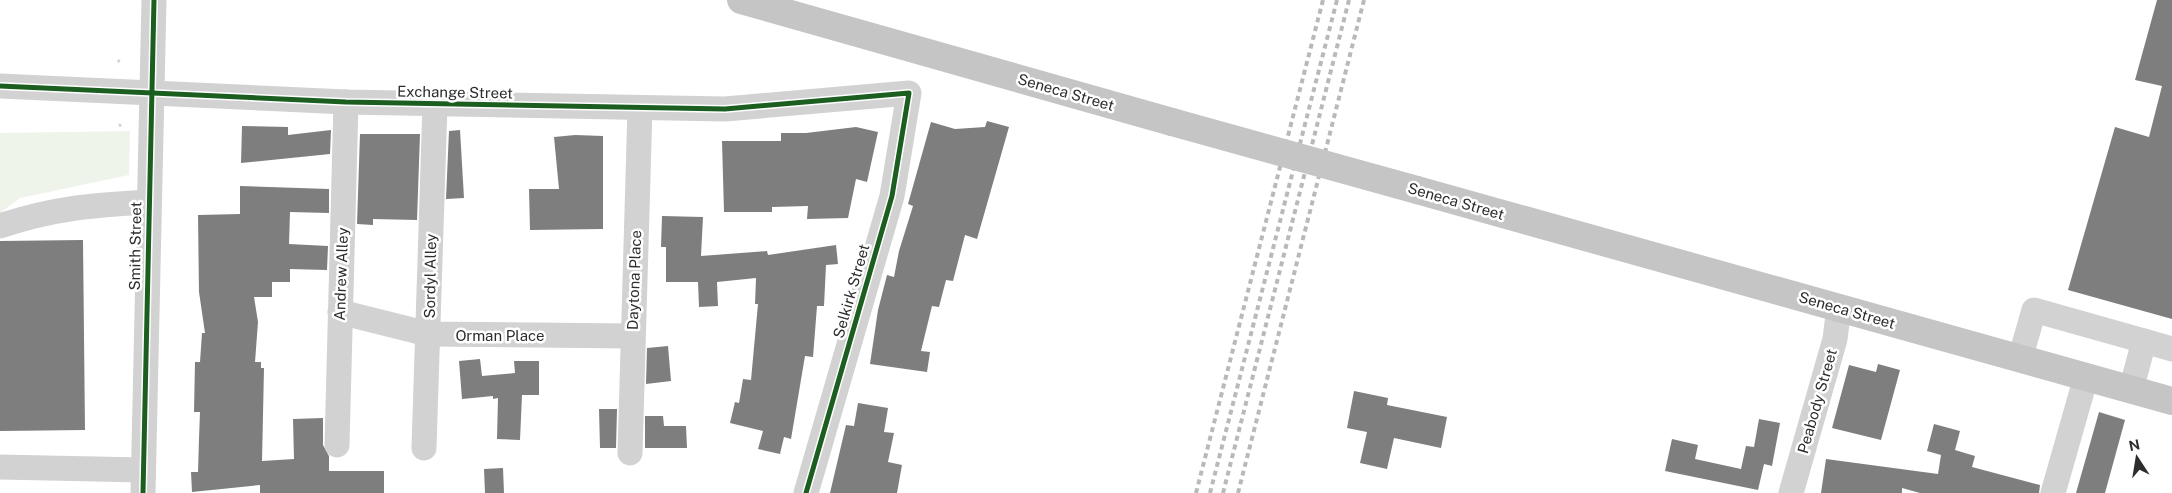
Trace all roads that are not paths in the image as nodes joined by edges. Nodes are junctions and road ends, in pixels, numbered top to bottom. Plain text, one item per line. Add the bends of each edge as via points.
1 (154, 0) edge
2 (741, 0) edge
3 (0, 86) edge
4 (151, 92) junction
5 (909, 93) joint
6 (346, 102) junction
7 (435, 104) junction
8 (640, 108) junction
9 (149, 202) junction
10 (0, 226) edge
11 (1839, 307) junction
12 (340, 312) junction
13 (428, 334) junction
14 (632, 336) junction
15 (2144, 342) junction
16 (2172, 349) edge
17 (2020, 359) junction
18 (2086, 377) junction
19 (2130, 390) junction
20 (2172, 401) edge
21 (337, 445) dead end
22 (424, 448) dead end
23 (630, 453) dead end
24 (0, 467) edge
25 (143, 481) edge
26 (806, 493) edge
27 (1791, 493) edge
28 (2053, 493) edge

1 - 4 street, Smith Street
2 - 11 main road, Seneca Street, bridge
3 - 4 street, Exchange Street
4 - 6 street, Exchange Street
4 - 9 street, Smith Street
5 - 8 street, Exchange Street via 725,109
5 - 26 street, Selkirk Street via 892,196
6 - 7 street, Exchange Street
6 - 12 street, Andrew Alley
7 - 8 street, Exchange Street
7 - 13 street, Sordyl Alley
8 - 14 street, Daytona Place
9 - 10 street via 84,205 37,214
9 - 25 street, Smith Street
11 - 17 main road, Seneca Street
11 - 27 street, Peabody Street via 1834,339
12 - 13 street, Orman Place
12 - 21 street, Andrew Alley
13 - 14 street, Orman Place
13 - 22 street, Sordyl Alley
14 - 23 street, Daytona Place
15 - 16 street
15 - 17 street via 2034,310
15 - 19 street
17 - 18 main road, Seneca Street
18 - 19 main road, Seneca Street
18 - 28 street
19 - 20 main road, Seneca Street
24 - 25 street

